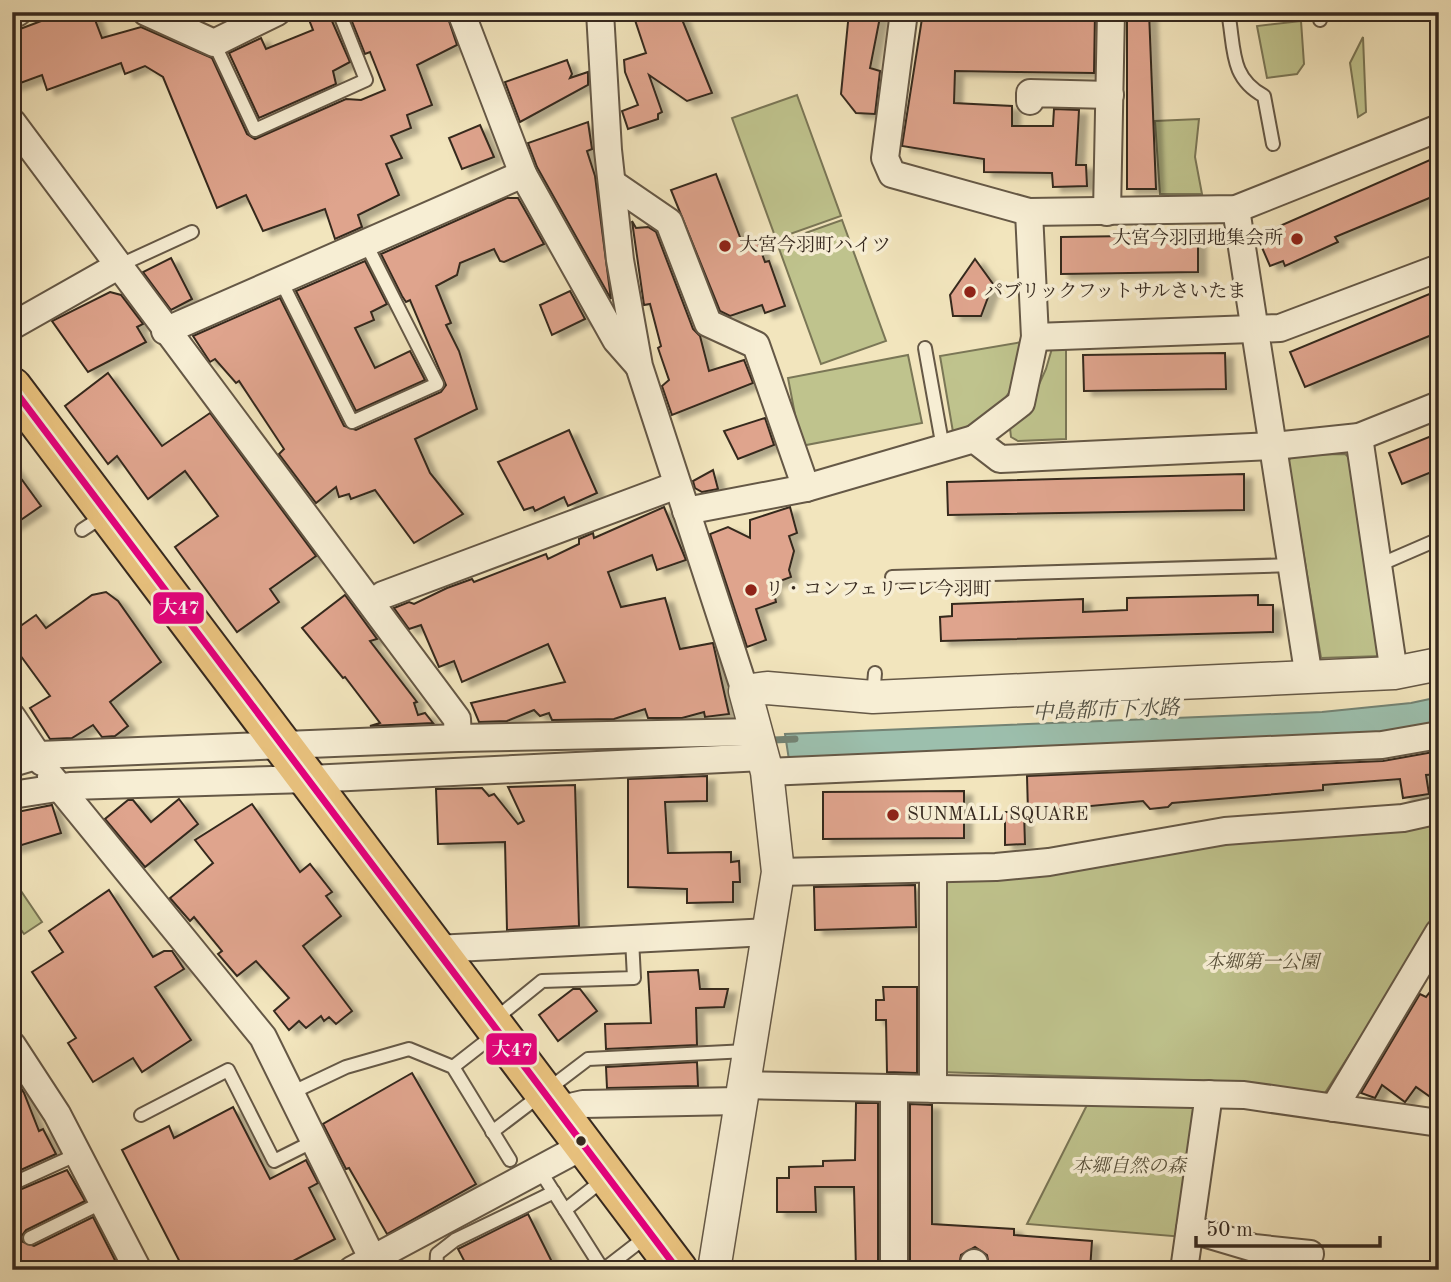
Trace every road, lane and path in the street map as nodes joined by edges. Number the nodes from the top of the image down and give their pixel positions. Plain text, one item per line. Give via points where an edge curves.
1 (18, 12) edge
2 (146, 12) edge
3 (206, 12) edge
4 (277, 12) edge
5 (339, 12) edge
6 (461, 12) edge
7 (600, 12) edge
8 (904, 12) edge
9 (1111, 12) edge
10 (1228, 12) edge
11 (12, 15) edge
12 (214, 43) junction
13 (1110, 95) junction
14 (1030, 101) dead end
15 (12, 122) edge
16 (1439, 128) edge
17 (1273, 144) dead end
18 (523, 174) junction
19 (611, 183) junction
20 (1236, 209) junction
21 (1029, 212) junction
22 (1107, 212) junction
23 (192, 232) dead end
24 (365, 241) junction
25 (118, 266) junction
26 (1439, 268) edge
27 (280, 279) junction
28 (12, 326) edge
29 (1256, 330) junction
30 (165, 331) junction
31 (1035, 337) junction
32 (925, 348) dead end
33 (639, 366) junction
34 (12, 387) edge
35 (1439, 405) edge
36 (1359, 437) junction
37 (974, 439) junction
38 (1274, 446) junction
39 (943, 448) junction
40 (677, 485) junction
41 (806, 488) junction
42 (685, 511) junction
43 (1439, 539) edge
44 (1293, 565) junction
45 (1378, 565) junction
46 (892, 577) dead end
47 (372, 603) junction
48 (1439, 664) edge
49 (1394, 673) junction
50 (1309, 678) junction
51 (745, 691) junction
52 (12, 717) edge
53 (1439, 735) edge
54 (458, 738) junction
55 (284, 747) junction
56 (763, 754) junction
57 (12, 763) edge
58 (47, 771) junction
59 (309, 779) junction
60 (12, 795) edge
61 (1439, 810) edge
62 (933, 869) junction
63 (778, 872) junction
64 (769, 932) junction
65 (1439, 932) edge
66 (632, 939) junction
67 (435, 949) junction
68 (494, 1027) junction
69 (12, 1045) edge
70 (748, 1051) junction
71 (453, 1067) junction
72 (894, 1088) junction
73 (933, 1089) junction
74 (291, 1093) junction
75 (741, 1093) junction
76 (1209, 1094) junction
77 (551, 1102) junction
78 (1334, 1108) junction
79 (141, 1115) dead end
80 (1439, 1123) edge
81 (492, 1132) junction
82 (314, 1141) junction
83 (583, 1146) junction
84 (78, 1154) junction
85 (510, 1160) dead end
86 (539, 1170) junction
87 (607, 1177) junction
88 (12, 1184) edge
89 (554, 1192) junction
90 (103, 1202) junction
91 (565, 1210) junction
92 (1190, 1229) junction
93 (650, 1234) junction
94 (30, 1238) dead end
95 (437, 1254) junction
96 (1311, 1254) dead end
97 (367, 1266) edge
98 (138, 1270) edge
99 (426, 1270) edge
100 (436, 1270) edge
101 (603, 1270) edge
102 (678, 1270) edge
103 (714, 1270) edge
104 (894, 1270) edge
105 (1184, 1270) edge

1 - 11 street
2 - 12 street
3 - 12 street
4 - 12 street
5 - 12 lane via 366,80 255,130
6 - 18 street
7 - 19 street
8 - 21 street via 885,158 892,174
9 - 13 street
10 - 17 lane via 1236,67 1246,86 1264,96
13 - 14 street via 1030,93
13 - 22 street
15 - 25 street
16 - 20 street
18 - 24 street
18 - 33 street via 616,340
19 - 33 street
19 - 41 street via 669,222 708,323 756,345
20 - 22 street
20 - 29 street
21 - 22 street
21 - 31 street
23 - 25 lane
24 - 27 street
24 - 27 lane via 437,384 352,422
25 - 28 street
25 - 30 street
26 - 29 street via 1280,328
27 - 30 street
29 - 31 street
29 - 38 street
30 - 47 street
31 - 37 street via 1021,403
32 - 39 lane
33 - 40 street
34 - 55 main road via 95,522
35 - 36 street
36 - 38 street
36 - 45 street
37 - 38 street via 1000,459
37 - 39 street
38 - 44 street
39 - 41 street via 910,466
40 - 42 street
40 - 47 street
41 - 42 street
42 - 51 street
43 - 45 lane
44 - 46 lane
44 - 50 street
45 - 49 street
47 - 54 street via 457,719
48 - 49 street
49 - 50 street
50 - 51 street
51 - 56 street
52 - 58 street
53 - 56 street via 1382,745
54 - 55 street
54 - 56 street
55 - 58 street
55 - 59 main road
56 - 59 street
56 - 63 street
57 - 58 street
58 - 59 street
58 - 60 street
58 - 74 street via 263,1037
59 - 67 main road
61 - 62 street via 1403,818 1225,831 1049,862 996,861
62 - 63 street
62 - 73 street
63 - 64 street
64 - 66 street
64 - 70 street
65 - 78 street
66 - 67 street
66 - 68 lane via 634,978 542,981
67 - 68 main road
68 - 71 lane
68 - 77 main road
69 - 84 street
70 - 75 street
70 - 77 lane via 588,1059
71 - 74 lane via 409,1049 346,1067
71 - 81 lane
72 - 73 street
72 - 75 street
72 - 104 street
73 - 76 street
74 - 82 street
75 - 77 street via 583,1104
75 - 103 street
76 - 78 street
76 - 92 street
77 - 81 lane
77 - 83 main road
78 - 80 street
79 - 82 lane via 228,1070 274,1161
81 - 85 lane
82 - 97 street
83 - 86 street
83 - 87 main road
84 - 88 lane
84 - 90 street
86 - 89 lane
86 - 97 street
87 - 91 lane
87 - 93 main road
89 - 91 lane
89 - 95 lane via 455,1240
90 - 94 lane
90 - 98 street
91 - 101 lane
92 - 96 street via 1254,1248
92 - 105 street
93 - 101 lane
93 - 102 main road
95 - 99 lane
95 - 100 lane

